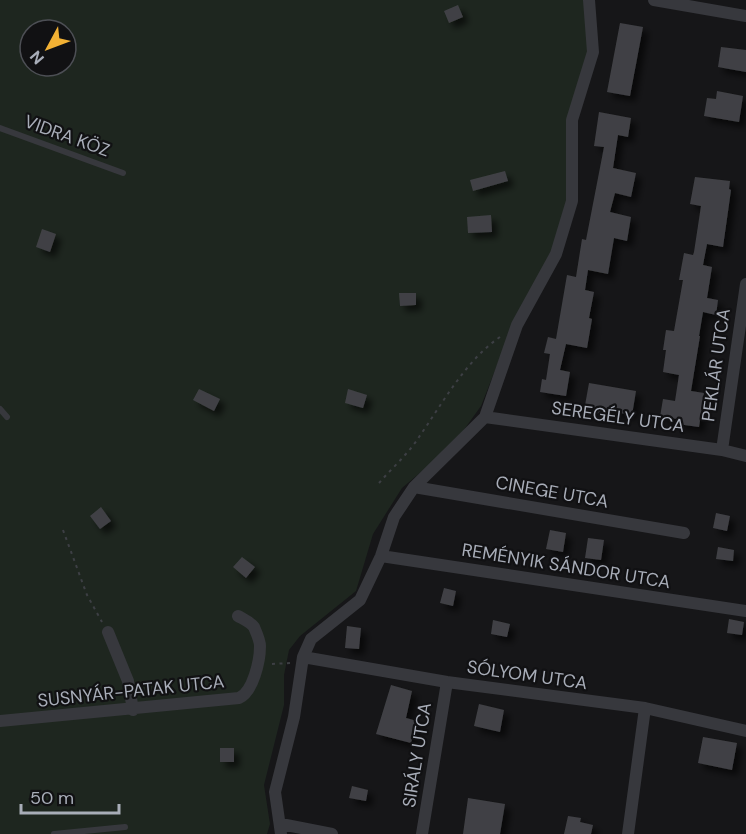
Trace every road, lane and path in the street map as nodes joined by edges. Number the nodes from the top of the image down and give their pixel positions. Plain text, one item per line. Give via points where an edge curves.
1 (590, 0) edge
2 (654, 0) edge
3 (746, 16) edge
4 (0, 128) edge
5 (123, 173) dead end
6 (746, 284) edge
7 (517, 326) junction
8 (0, 409) edge
9 (7, 417) dead end
10 (485, 417) junction
11 (722, 450) junction
12 (746, 456) edge
13 (379, 483) dead end
14 (414, 487) junction
15 (63, 530) dead end
16 (684, 533) dead end
17 (381, 556) junction
18 (746, 611) edge
19 (238, 616) dead end
20 (108, 632) joint
21 (303, 657) junction
22 (258, 660) junction
23 (287, 664) dead end
24 (447, 682) junction
25 (645, 708) junction
26 (133, 710) junction
27 (0, 722) edge
28 (746, 731) edge
29 (125, 827) dead end
30 (281, 829) edge
31 (54, 834) edge
32 (332, 834) edge
33 (422, 834) edge
34 (628, 834) edge

1 - 7 street via 593,52 572,120 572,201 556,254
2 - 3 street
4 - 5 lane, VIDRA KÖZ
6 - 11 street, PEKLÁR UTCA
7 - 10 street
7 - 13 path via 483,351 417,440
8 - 9 lane
10 - 11 street, SEREGÉLY UTCA
10 - 14 street
11 - 12 street, SEREGÉLY UTCA
14 - 16 street, CINEGE UTCA
14 - 17 street via 394,517
15 - 20 path via 87,596
17 - 18 street, REMÉNYIK SÁNDOR UTCA
17 - 21 street via 360,600 311,639
19 - 22 street, SUSNYÁR-PATAK UTCA via 253,625 260,643
20 - 26 street via 128,681
21 - 24 street, SÓLYOM UTCA
21 - 30 street via 294,717 275,792
22 - 23 path
22 - 26 street, SUSNYÁR-PATAK UTCA via 248,691 239,698
24 - 25 street, SÓLYOM UTCA
24 - 33 street, SIRÁLY UTCA
25 - 28 street, SÓLYOM UTCA
25 - 34 street
26 - 27 street, SUSNYÁR-PATAK UTCA
29 - 31 lane
30 - 32 street

